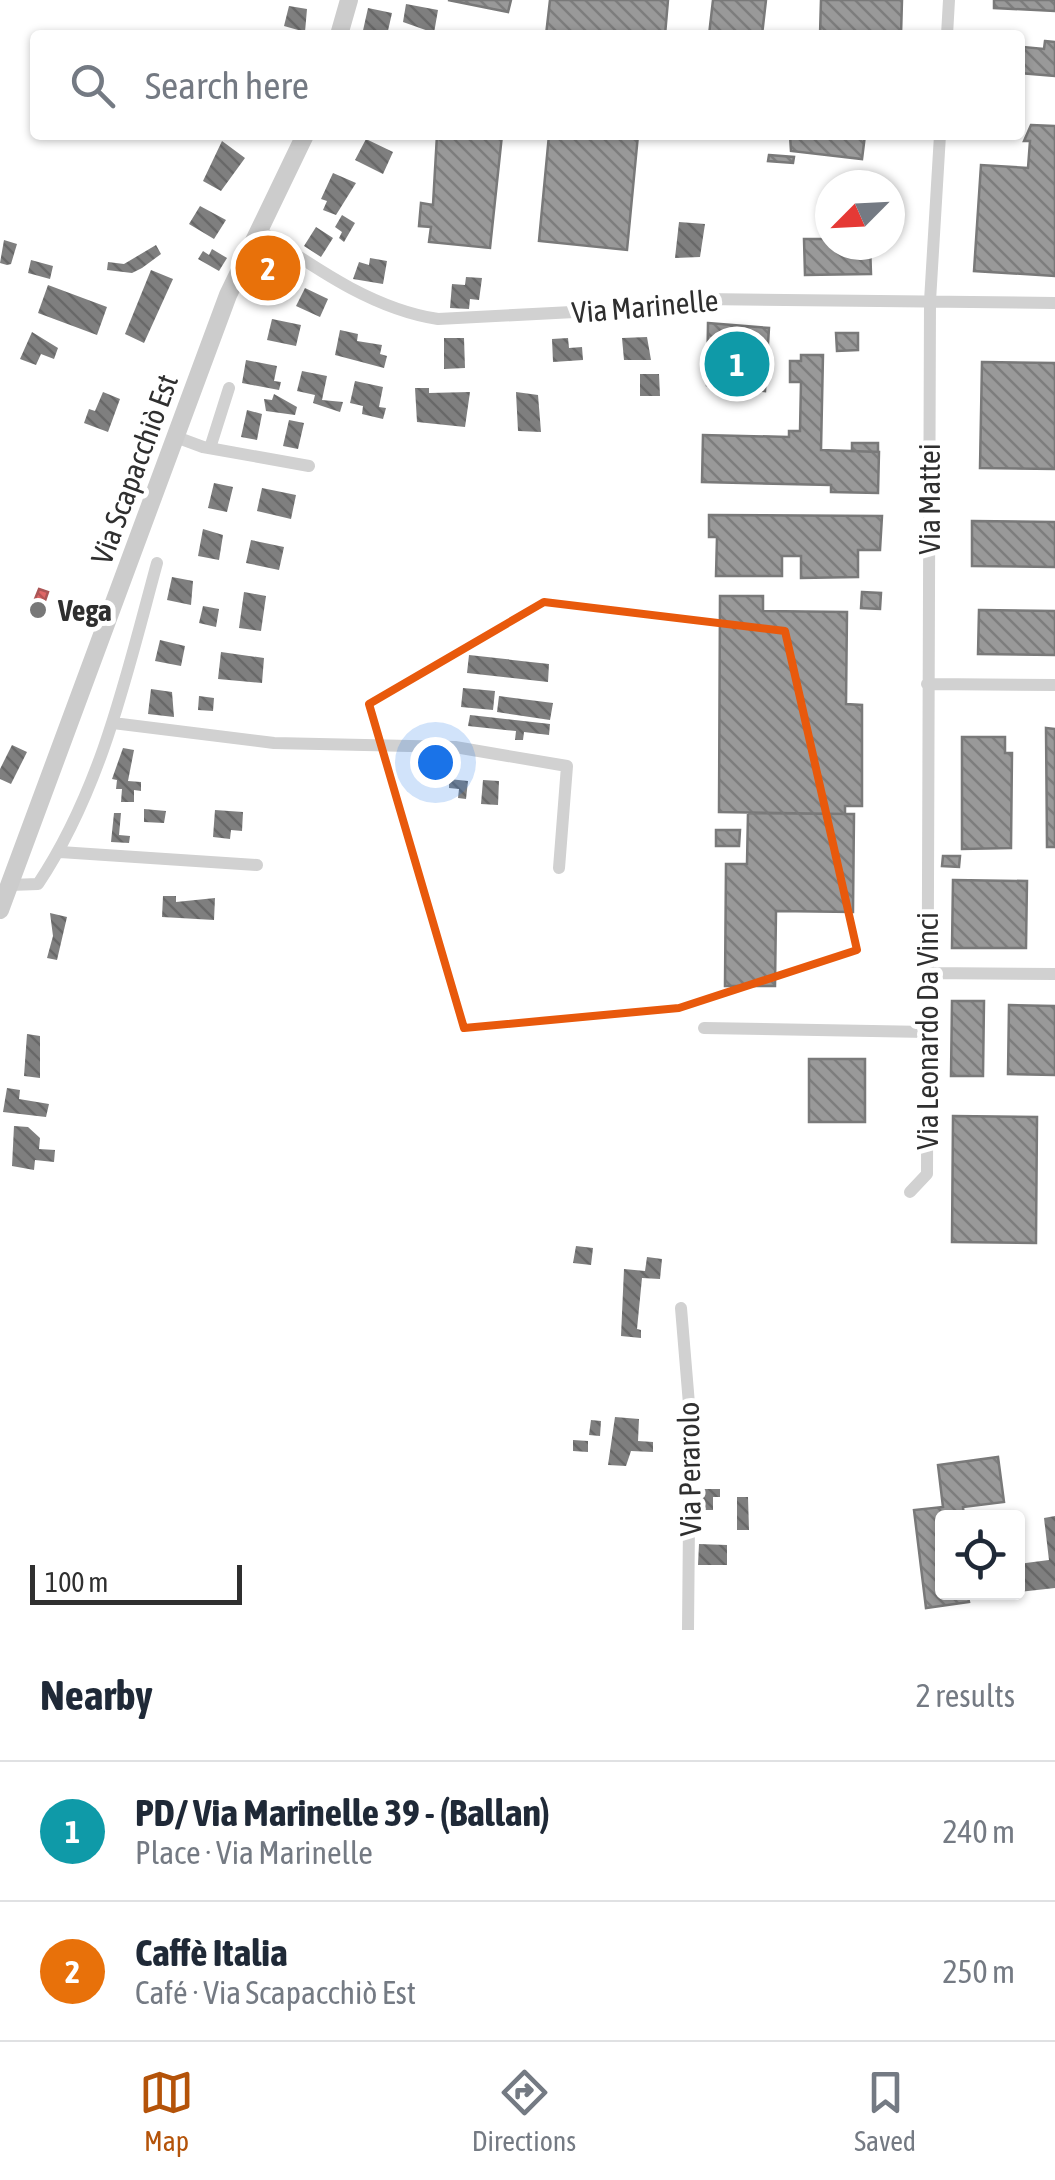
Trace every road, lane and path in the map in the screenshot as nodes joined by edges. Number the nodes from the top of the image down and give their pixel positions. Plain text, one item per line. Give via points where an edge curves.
1 (349, 0) edge
2 (949, 0) edge
3 (340, 30) edge
4 (947, 30) edge
5 (303, 140) edge
6 (940, 140) edge
7 (259, 230) junction
8 (930, 301) junction
9 (1055, 303) edge
10 (229, 388) dead end
11 (176, 436) junction
12 (210, 448) junction
13 (309, 466) dead end
14 (157, 563) dead end
15 (928, 684) junction
16 (1055, 684) edge
17 (113, 723) junction
18 (60, 852) junction
19 (926, 863) joint
20 (257, 865) dead end
21 (559, 868) dead end
22 (10, 885) junction
23 (0, 910) edge
24 (926, 973) junction
25 (1055, 974) edge
26 (704, 1028) dead end
27 (927, 1032) junction
28 (910, 1192) dead end
29 (681, 1308) dead end
30 (688, 1630) edge

1 - 3 main road
2 - 4 street
5 - 7 main road, Via Scapacchiò Est
6 - 8 street, Via Mattei
7 - 8 street, Via Marinelle via 365,297 438,319 670,307 701,299
7 - 11 main road, Via Scapacchiò Est
8 - 9 street, Via Marinelle
8 - 15 street, Via Mattei
10 - 12 street
11 - 12 street
11 - 22 main road, Via Scapacchiò Est
12 - 13 street
14 - 17 street, Via Scapacchiò Est
15 - 16 street
15 - 19 street, Via Mattei
17 - 18 street, Via Scapacchiò Est
17 - 21 street via 274,744 455,746 567,766
18 - 20 street
18 - 22 street, Via Scapacchiò Est via 38,884
19 - 24 street, Via Leonardo Da Vinci
22 - 23 main road, Via Scapacchiò Est
24 - 25 street
24 - 27 street, Via Leonardo Da Vinci
26 - 27 street
27 - 28 street, Via Leonardo Da Vinci via 928,1174
29 - 30 street, Via Perarolo via 690,1416

